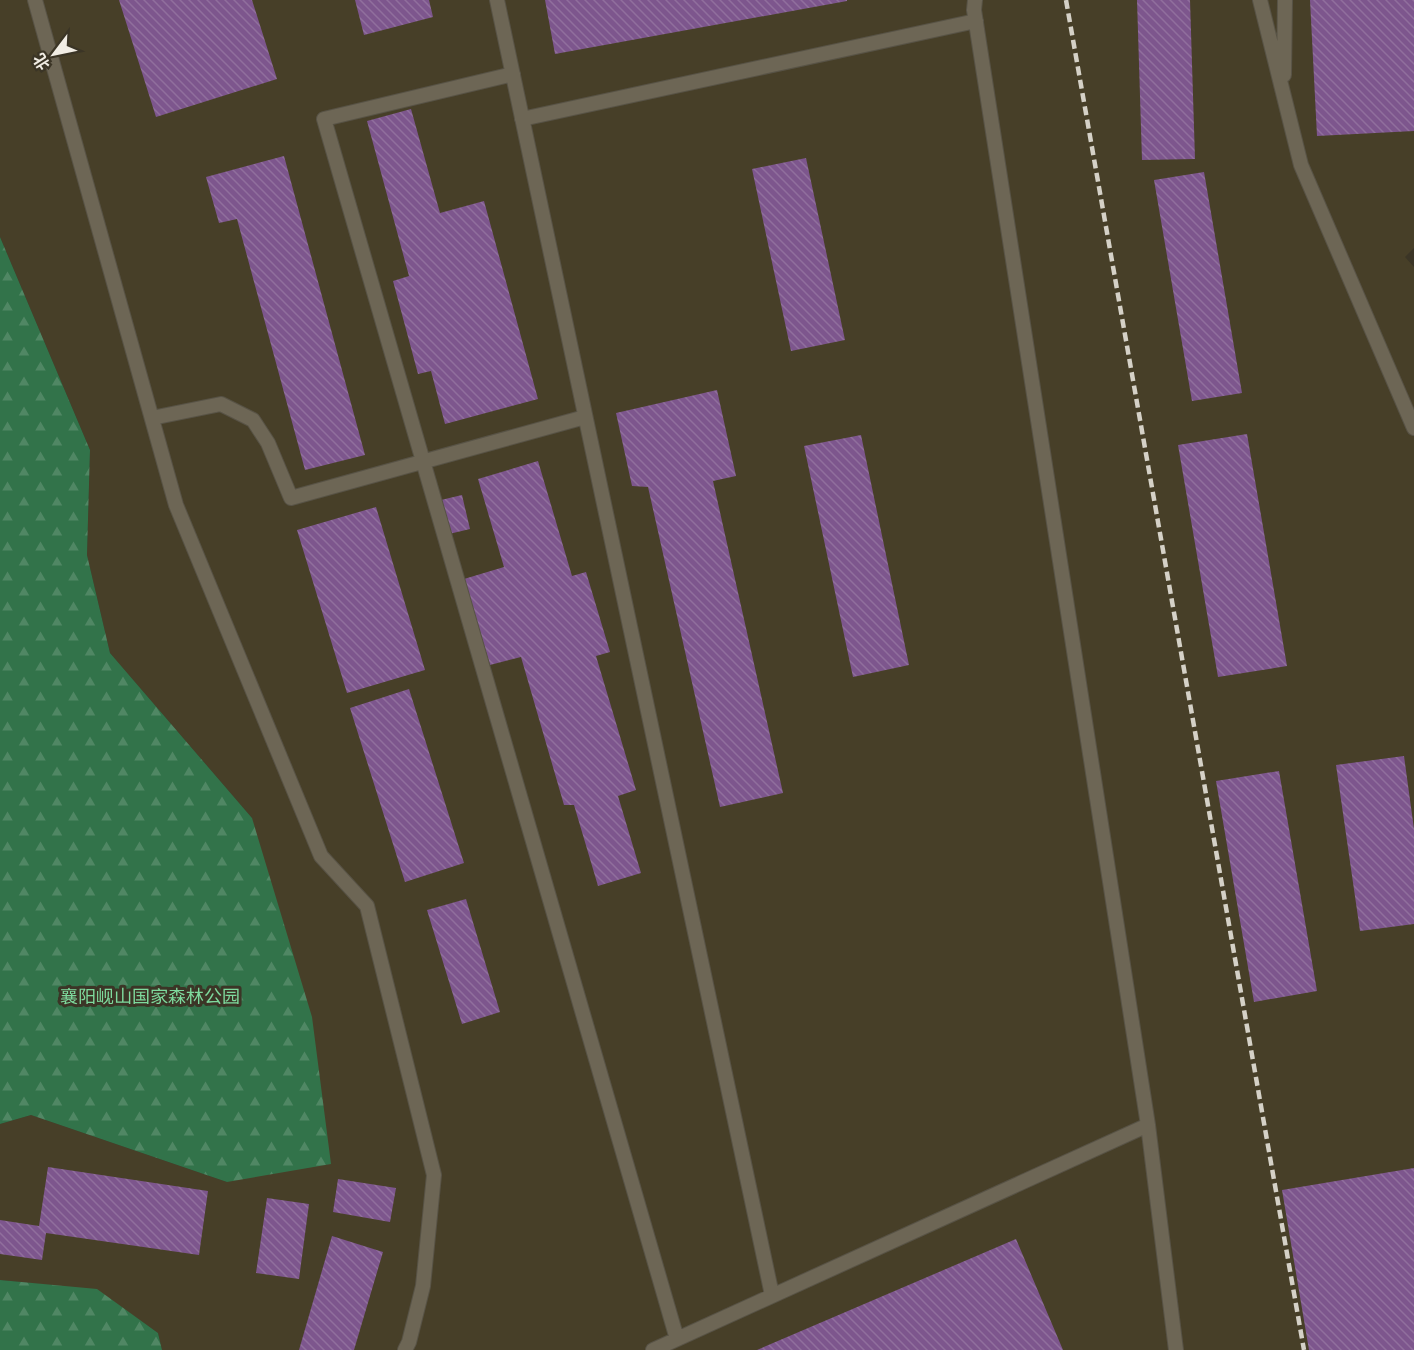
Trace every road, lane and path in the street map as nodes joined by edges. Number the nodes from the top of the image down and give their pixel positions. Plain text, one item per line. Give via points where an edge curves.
1 (35, 0) edge
2 (497, 0) edge
3 (975, 0) edge
4 (1260, 0) edge
5 (1285, 0) edge
6 (976, 21) junction
7 (513, 74) junction
8 (1284, 95) junction
9 (522, 119) junction
10 (585, 417) junction
11 (152, 418) junction
12 (1414, 428) edge
13 (423, 463) junction
14 (1148, 1125) junction
15 (772, 1296) junction
16 (677, 1339) junction
17 (405, 1350) edge
18 (652, 1350) edge
19 (1176, 1350) edge

1 - 11 lane
2 - 7 lane
3 - 6 lane
4 - 8 lane
5 - 8 lane
6 - 9 lane
6 - 14 lane
7 - 9 lane
7 - 13 lane via 324,119
8 - 12 lane via 1301,165
9 - 10 lane
10 - 13 lane
10 - 15 lane
11 - 13 lane via 221,404 253,420 268,443 291,498
11 - 17 lane via 176,505 321,856 367,906 434,1175 423,1286
13 - 16 lane
14 - 15 lane
14 - 19 lane
15 - 16 lane
16 - 18 lane

